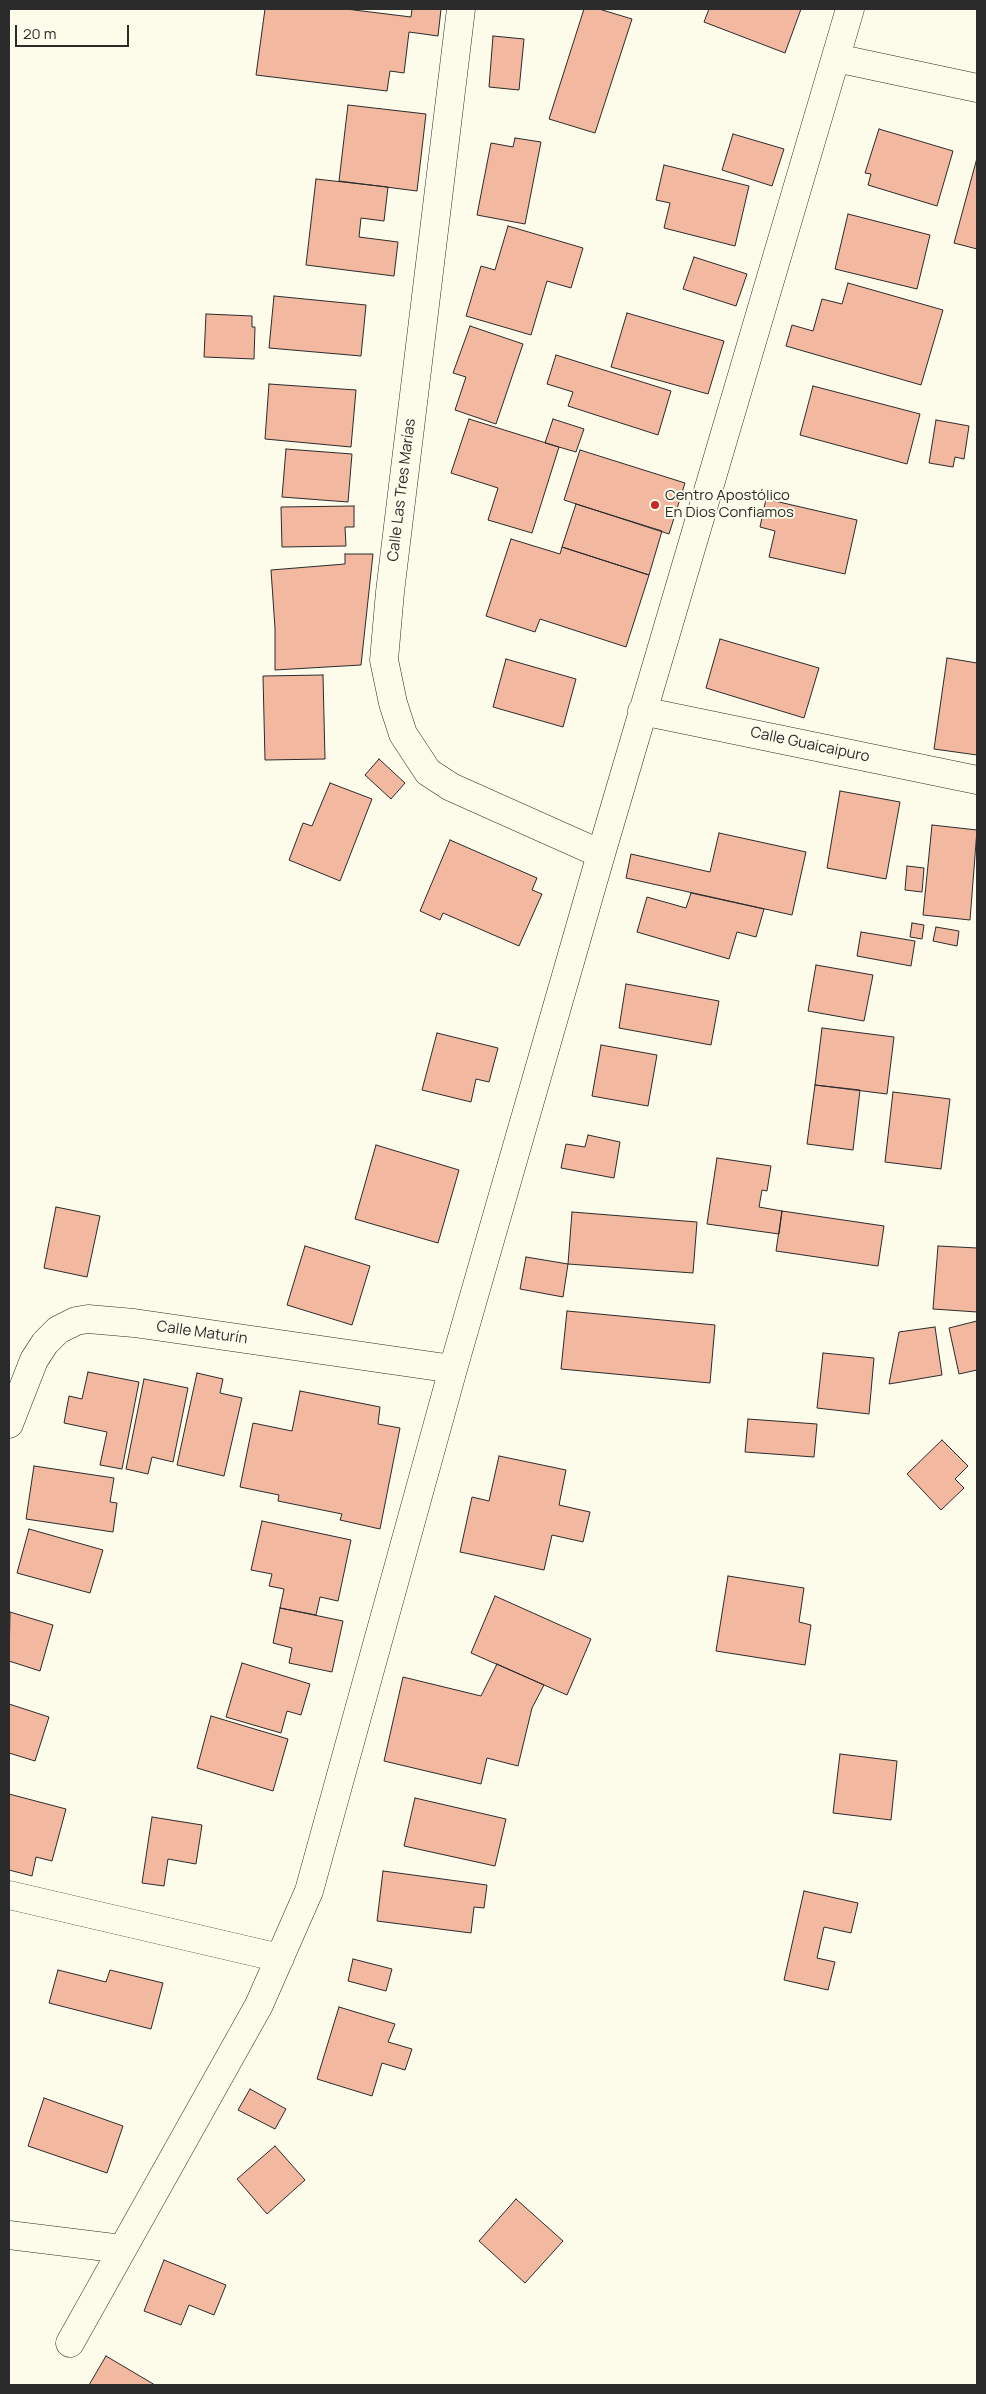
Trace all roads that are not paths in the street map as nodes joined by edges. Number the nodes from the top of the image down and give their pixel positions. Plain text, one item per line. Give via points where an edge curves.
1 (461, 9) edge
2 (850, 9) edge
3 (836, 58) junction
4 (977, 88) edge
5 (642, 711) junction
6 (977, 780) edge
7 (601, 854) junction
8 (453, 1369) junction
9 (9, 1424) edge
10 (9, 1895) edge
11 (280, 1958) junction
12 (9, 2235) edge
13 (122, 2249) junction
14 (70, 2343) dead end

1 - 7 street, Calle Las Tres Marías via 384,660 403,734 428,772 451,787
2 - 3 street
3 - 4 street
3 - 5 street
5 - 6 street, Calle Guaicaipuro
5 - 7 street
7 - 8 street
8 - 9 street, Calle Maturín via 134,1323 76,1320 58,1330 34,1360
8 - 11 street via 309,1891
10 - 11 street
11 - 13 street via 259,2005
12 - 13 street
13 - 14 street

